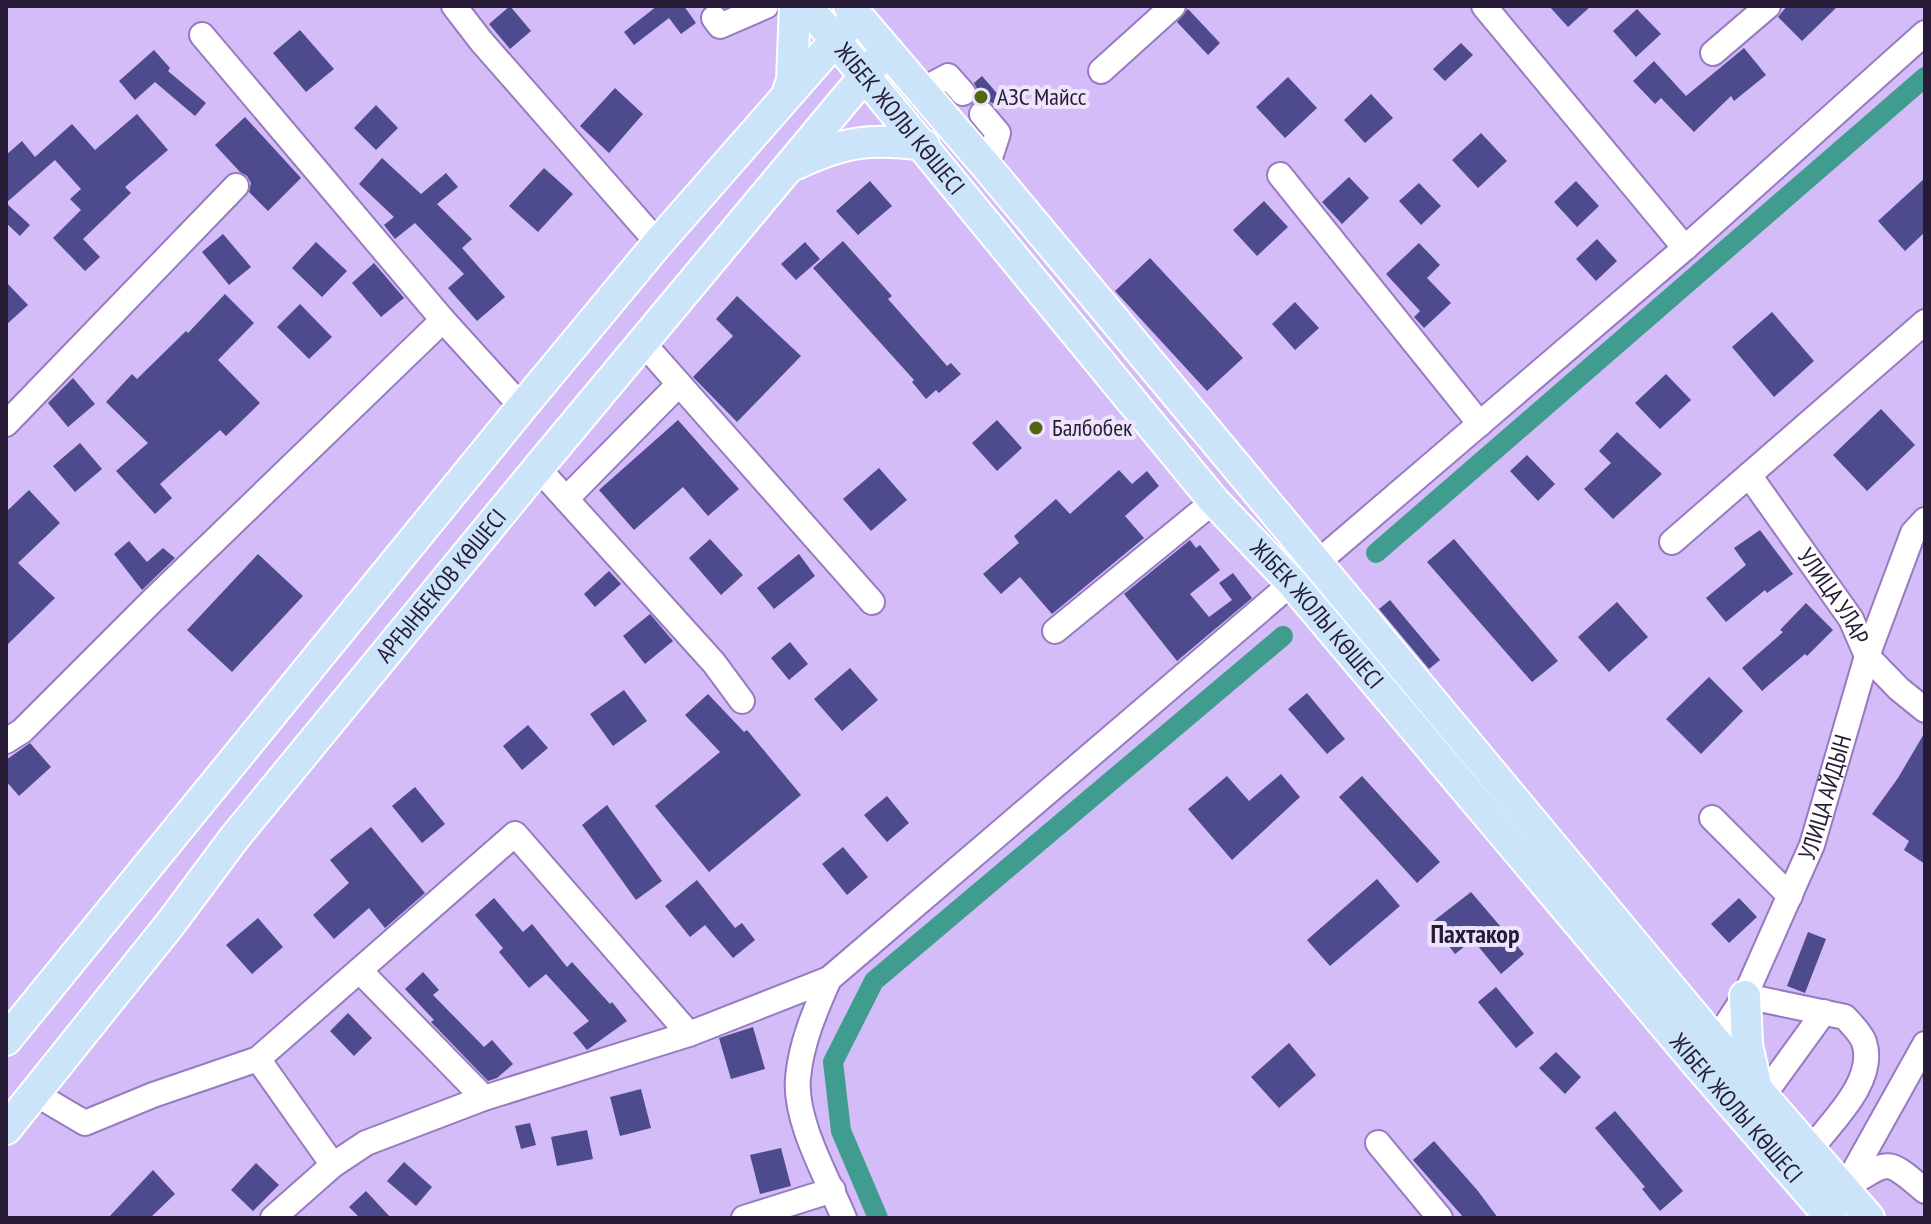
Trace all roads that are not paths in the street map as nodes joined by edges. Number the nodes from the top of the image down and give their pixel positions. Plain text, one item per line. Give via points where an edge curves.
1 (454, 6) edge
2 (766, 6) edge
3 (795, 6) edge
4 (807, 6) edge
5 (1173, 6) edge
6 (1484, 6) edge
7 (1768, 6) edge
8 (854, 11) edge
9 (714, 18) dead end
10 (1925, 33) edge
11 (202, 35) dead end
12 (836, 39) junction
13 (887, 50) junction
14 (1713, 53) dead end
15 (1101, 71) dead end
16 (866, 76) junction
17 (922, 90) junction
18 (963, 93) dead end
19 (787, 97) junction
20 (982, 114) dead end
21 (924, 145) junction
22 (790, 166) junction
23 (987, 167) junction
24 (1280, 175) dead end
25 (236, 186) dead end
26 (658, 243) junction
27 (1685, 248) junction
28 (443, 320) junction
29 (1925, 322) edge
30 (643, 343) junction
31 (679, 384) junction
32 (522, 407) junction
33 (6, 424) edge
34 (1480, 424) junction
35 (538, 468) junction
36 (1749, 475) junction
37 (566, 499) junction
38 (1214, 501) junction
39 (1921, 531) edge
40 (1672, 542) dead end
41 (1317, 563) junction
42 (1292, 583) junction
43 (872, 602) dead end
44 (1055, 631) dead end
45 (1867, 656) junction
46 (742, 701) dead end
47 (1925, 710) edge
48 (14, 736) edge
49 (199, 804) junction
50 (1712, 818) dead end
51 (235, 837) junction
52 (1790, 896) junction
53 (361, 972) junction
54 (829, 979) junction
55 (1745, 996) junction
56 (1824, 1012) junction
57 (689, 1034) junction
58 (6, 1040) edge
59 (1925, 1044) edge
60 (1707, 1053) junction
61 (258, 1059) junction
62 (34, 1093) junction
63 (1760, 1093) junction
64 (484, 1098) junction
65 (6, 1129) edge
66 (1378, 1143) dead end
67 (1810, 1150) junction
68 (333, 1165) junction
69 (1844, 1189) junction
70 (833, 1190) junction
71 (1925, 1191) edge
72 (273, 1218) edge
73 (744, 1218) edge
74 (844, 1218) edge
75 (1440, 1218) edge
76 (1831, 1218) edge
77 (1869, 1218) edge

1 - 26 street
2 - 9 street via 720,26
3 - 19 main road
4 - 12 main road, ЖІБЕК ЖОЛЫ КӨШЕСІ
5 - 15 street
6 - 27 street
7 - 14 street
8 - 12 main road, АРҒЫНБЕКОВ КӨШЕСІ
8 - 13 main road, ЖІБЕК ЖОЛЫ КӨШЕСІ
10 - 27 street
11 - 28 street
12 - 16 main road, ЖІБЕК ЖОЛЫ КӨШЕСІ
12 - 19 main road, АРҒЫНБЕКОВ КӨШЕСІ
13 - 16 main road, АРҒЫНБЕКОВ КӨШЕСІ
13 - 17 main road, ЖІБЕК ЖОЛЫ КӨШЕСІ
16 - 21 main road, ЖІБЕК ЖОЛЫ КӨШЕСІ
16 - 22 main road, АРҒЫНБЕКОВ КӨШЕСІ
17 - 18 street via 948,76
17 - 23 main road, ЖІБЕК ЖОЛЫ КӨШЕСІ
19 - 26 main road, АРҒЫНБЕКОВ КӨШЕСІ
20 - 23 street via 998,133
21 - 22 main road via 858,141
21 - 38 main road, ЖІБЕК ЖОЛЫ КӨШЕСІ
22 - 30 main road, АРҒЫНБЕКОВ КӨШЕСІ
23 - 41 main road, ЖІБЕК ЖОЛЫ КӨШЕСІ
24 - 34 street
25 - 33 street
26 - 32 main road, АРҒЫНБЕКОВ КӨШЕСІ
27 - 34 street
28 - 32 street
28 - 48 street
29 - 36 street
30 - 31 street
30 - 35 main road, АРҒЫНБЕКОВ КӨШЕСІ
31 - 37 street
31 - 43 street
32 - 49 main road, АРҒЫНБЕКОВ КӨШЕСІ
34 - 41 street
35 - 37 street
35 - 51 main road, АРҒЫНБЕКОВ КӨШЕСІ
36 - 40 street
36 - 45 street, УЛИЦА УЛАР via 1851,619
37 - 46 street
38 - 42 main road, ЖІБЕК ЖОЛЫ КӨШЕСІ
38 - 44 street
39 - 45 street, УЛИЦА АЙДЫН
41 - 60 main road, ЖІБЕК ЖОЛЫ КӨШЕСІ
42 - 54 street
42 - 60 main road, ЖІБЕК ЖОЛЫ КӨШЕСІ
45 - 47 street, УЛИЦА УЛАР
45 - 52 street, УЛИЦА АЙДЫН via 1812,845
49 - 51 main road
49 - 58 main road, АРҒЫНБЕКОВ КӨШЕСІ
50 - 52 street
51 - 62 main road, АРҒЫНБЕКОВ КӨШЕСІ
52 - 55 street, УЛИЦА АЙДЫН
53 - 57 street via 515,834
53 - 61 street
53 - 64 street
54 - 57 street
54 - 70 street via 806,1034 797,1081 803,1120
55 - 56 street
55 - 60 street, УЛИЦА АЙДЫН
55 - 63 main road via 1747,1045
56 - 63 street
56 - 67 street via 1845,1017 1863,1040 1866,1061 1853,1094
57 - 64 street
59 - 69 street
60 - 63 main road, ЖІБЕК ЖОЛЫ КӨШЕСІ
60 - 76 main road, ЖІБЕК ЖОЛЫ КӨШЕСІ
61 - 62 street via 85,1123
61 - 68 street
62 - 65 main road, АРҒЫНБЕКОВ КӨШЕСІ
63 - 67 main road, ЖІБЕК ЖОЛЫ КӨШЕСІ
64 - 68 street via 366,1143
66 - 75 street
67 - 69 main road, ЖІБЕК ЖОЛЫ КӨШЕСІ
68 - 72 street
69 - 71 street via 1881,1165 1898,1167
69 - 77 main road, ЖІБЕК ЖОЛЫ КӨШЕСІ
70 - 73 street
70 - 74 street

